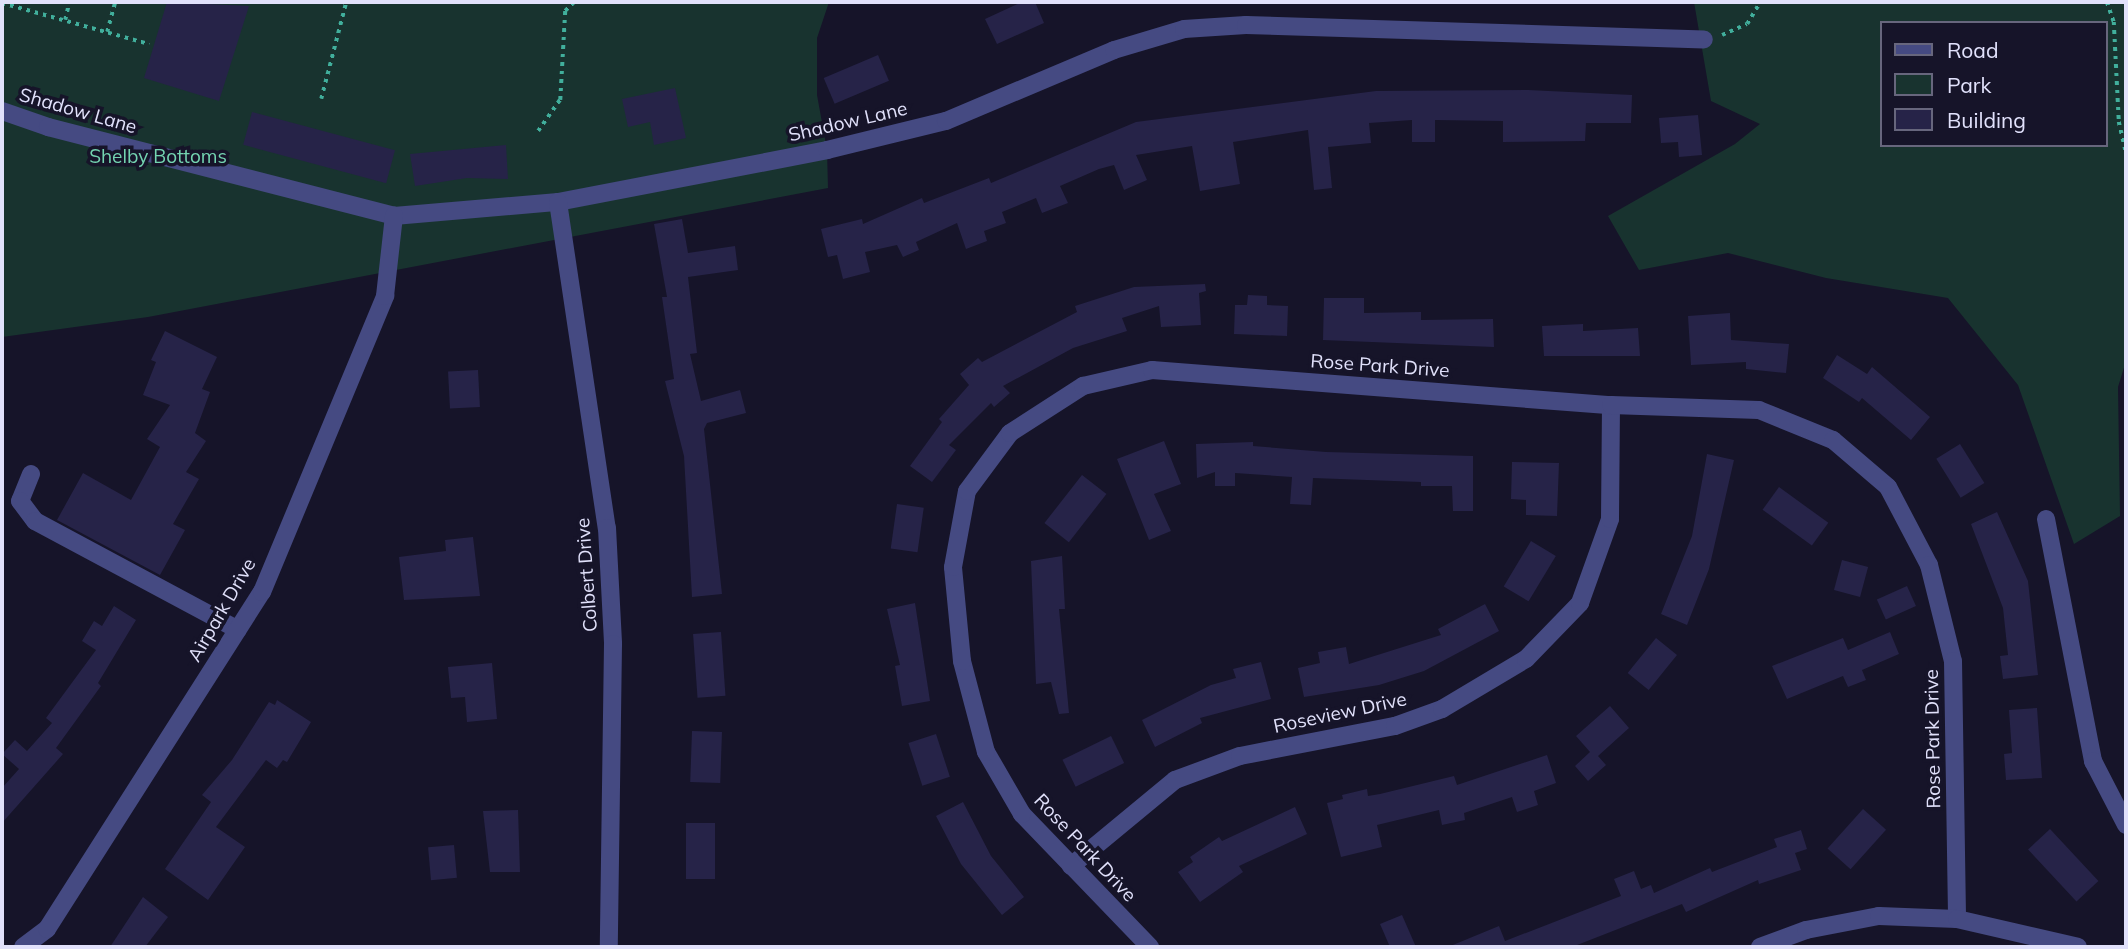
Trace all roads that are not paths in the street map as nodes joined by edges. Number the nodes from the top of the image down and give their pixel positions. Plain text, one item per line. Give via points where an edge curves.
1 (1704, 39) road end
2 (2, 111) edge
3 (558, 202) junction
4 (394, 216) junction
5 (1611, 405) junction
6 (32, 474) dead end
7 (2046, 519) dead end
8 (238, 630) junction
9 (2126, 825) edge
10 (1071, 866) junction
11 (1958, 919) junction
12 (23, 947) edge
13 (609, 947) edge
14 (1150, 947) edge
15 (1760, 947) edge
16 (2078, 947) edge

1 - 3 street, Shadow Lane via 1245,25 1184,29 1114,50 946,121 827,150
2 - 4 street, Shadow Lane via 48,127
3 - 4 street, Shadow Lane
3 - 13 street, Colbert Drive via 607,528 613,644
4 - 8 street, Airpark Drive via 385,296 262,592
5 - 10 street, Roseview Drive via 1610,519 1580,603 1526,659 1442,709 1395,726 1240,756 1175,780
5 - 10 street, Rose Park Drive via 1152,370 1083,386 1010,433 967,491 953,567 962,661 986,752 1022,814
5 - 11 street, Rose Park Drive via 1759,410 1833,440 1888,487 1929,565 1953,661
6 - 8 street via 20,500 35,521
7 - 9 street via 2093,761
8 - 12 street, Airpark Drive via 47,929
10 - 14 street, Rose Park Drive
11 - 15 street via 1879,916 1806,930
11 - 16 street

